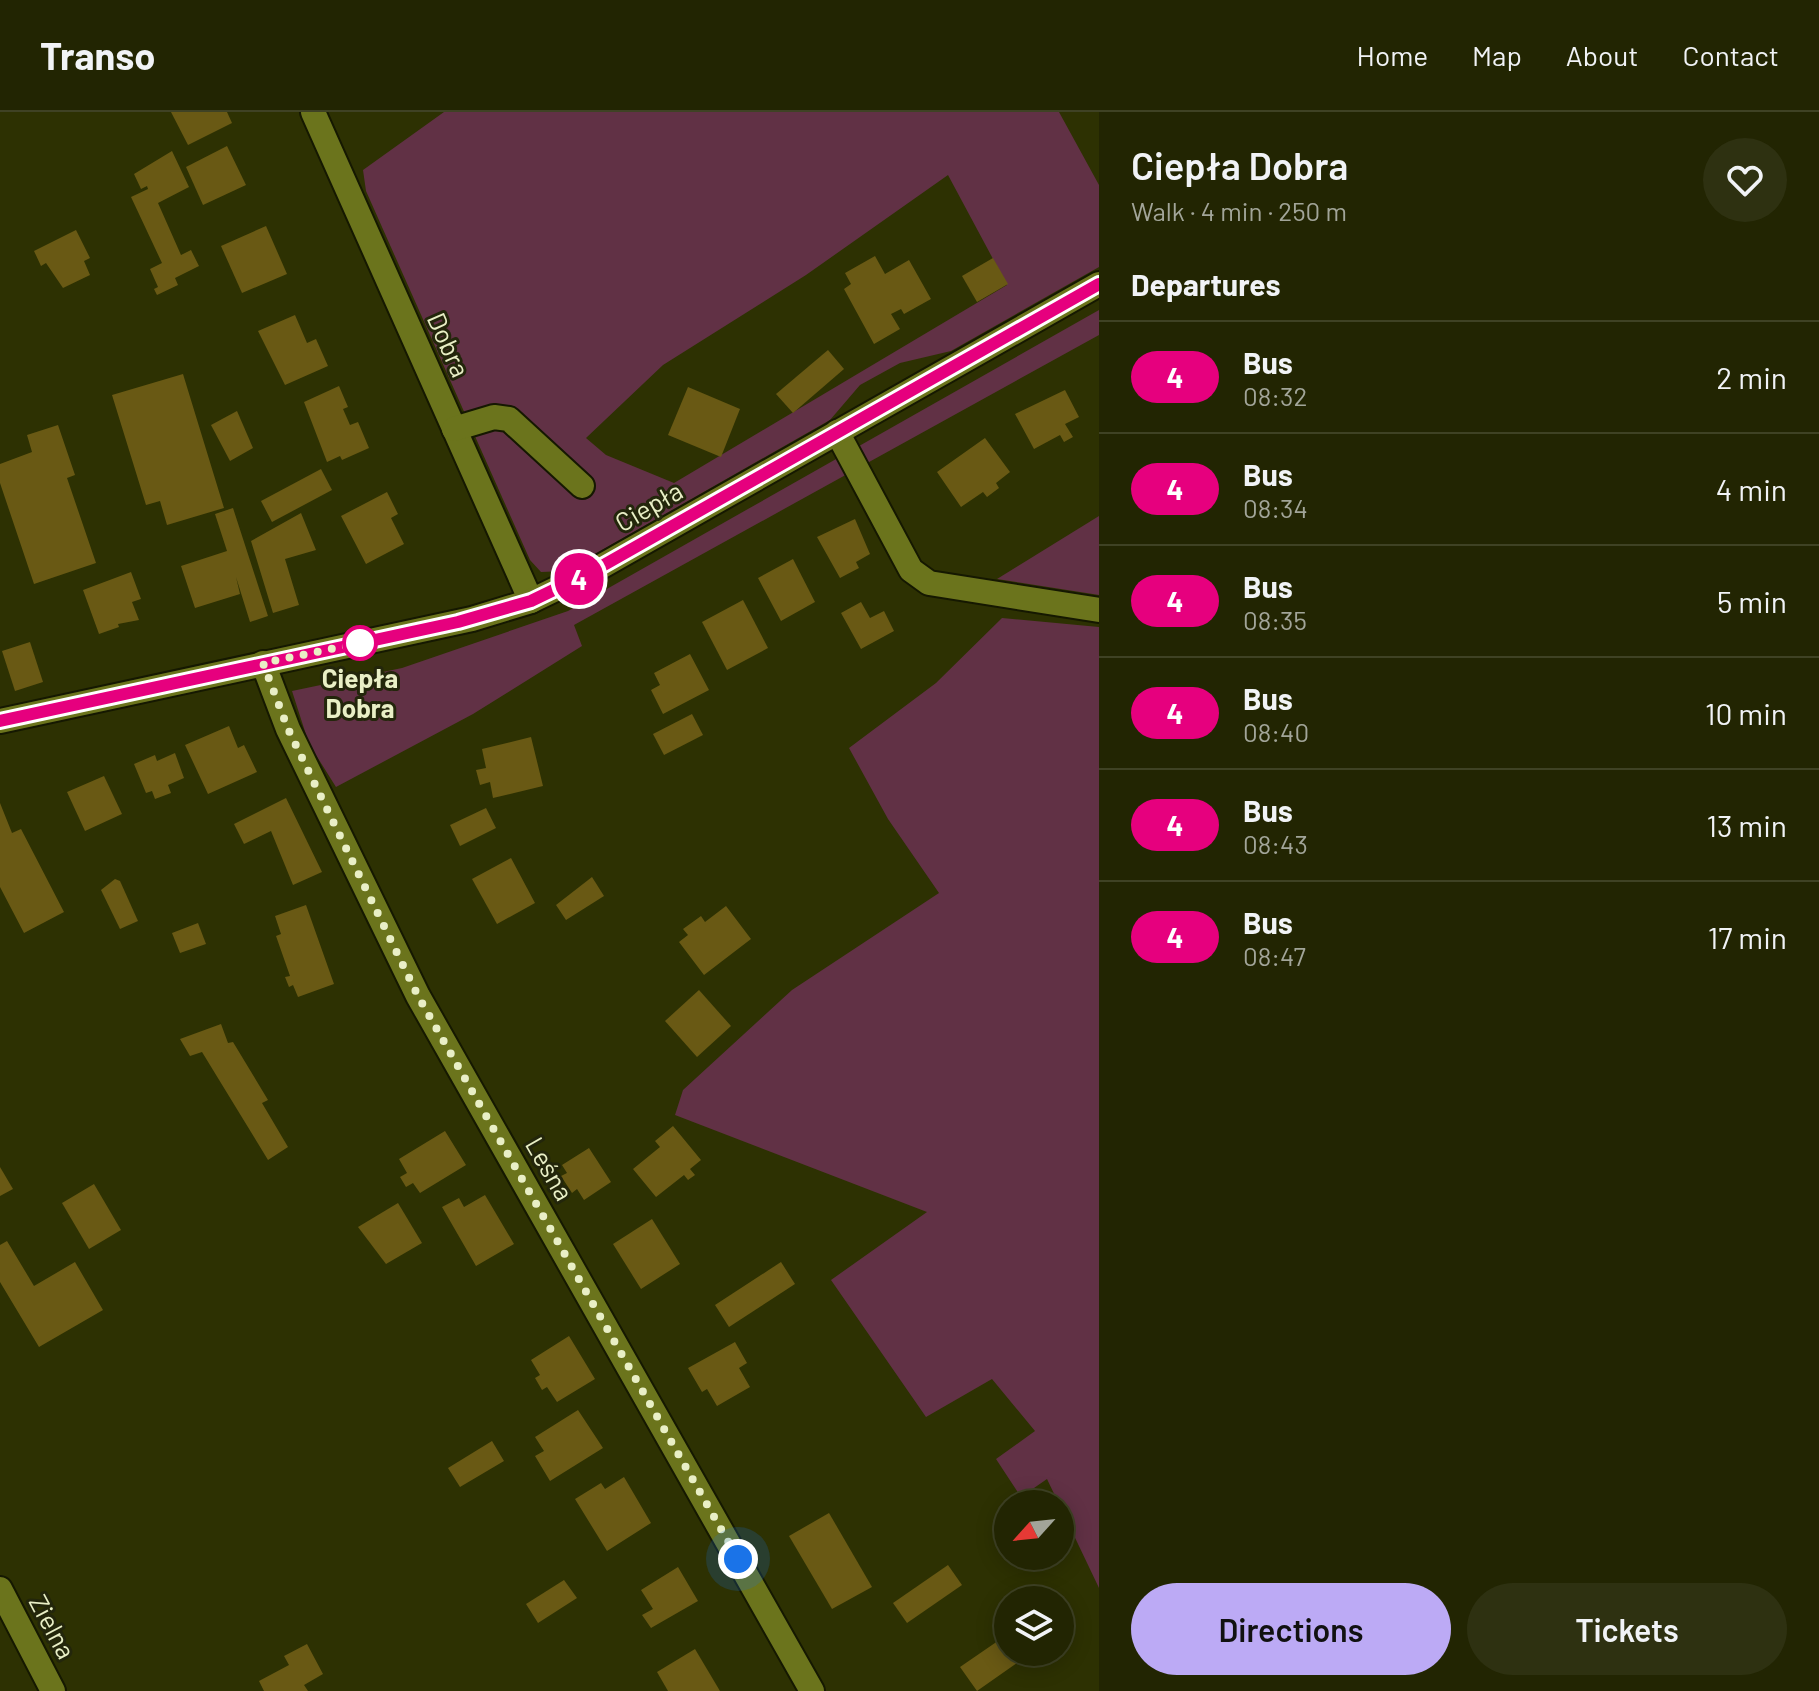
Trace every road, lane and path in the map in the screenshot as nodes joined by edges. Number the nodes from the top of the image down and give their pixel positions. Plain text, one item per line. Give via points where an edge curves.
1 (313, 112) edge
2 (1099, 284) edge
3 (454, 429) junction
4 (837, 432) junction
5 (582, 486) dead end
6 (531, 601) junction
7 (1099, 610) edge
8 (263, 663) junction
9 (0, 721) edge
10 (0, 1589) edge
11 (53, 1691) edge
12 (812, 1691) edge

1 - 3 street, Dobra
2 - 4 street, Ciepła
3 - 5 street via 494,417 509,419
3 - 6 street, Dobra
4 - 6 street, Ciepła
4 - 7 street via 911,570 929,583
6 - 8 street, Ciepła via 458,622
8 - 9 street, Ciepła
8 - 12 street, Leśna via 288,729 418,996
10 - 11 street, Zielna

